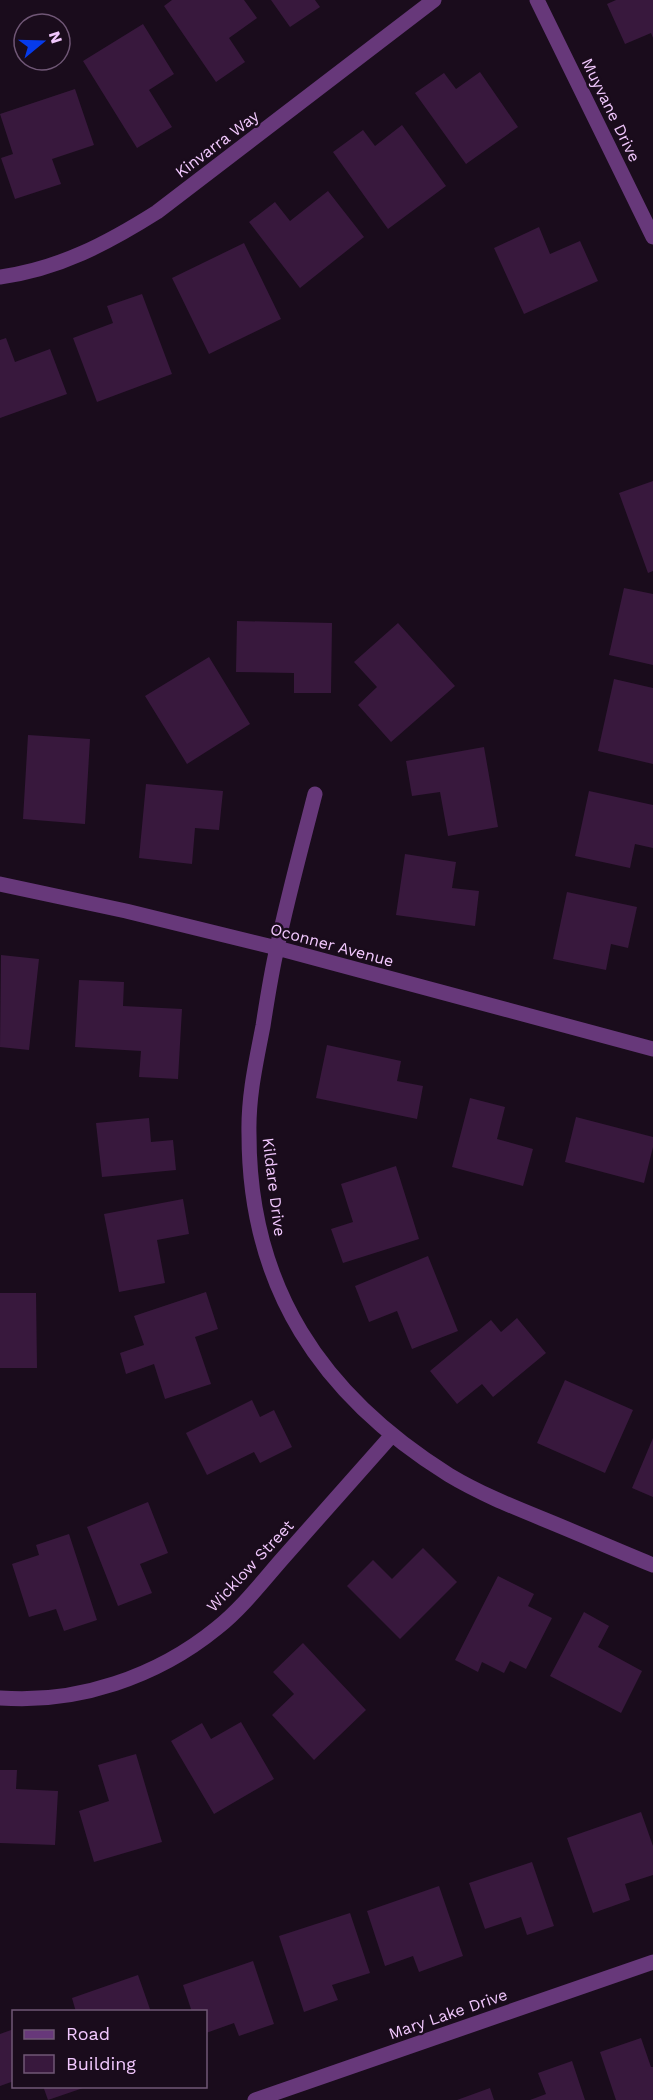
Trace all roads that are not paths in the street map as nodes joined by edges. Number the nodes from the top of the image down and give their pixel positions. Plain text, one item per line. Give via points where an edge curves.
1 (434, 0) edge
2 (537, 0) edge
3 (653, 237) edge
4 (0, 277) edge
5 (315, 794) dead end
6 (0, 884) edge
7 (276, 948) junction
8 (653, 1049) edge
9 (392, 1435) junction
10 (653, 1565) edge
11 (0, 1698) edge
12 (653, 1962) edge
13 (255, 2100) edge

1 - 4 street, Kinvarra Way via 149,217 70,259
2 - 3 street, Muyvane Drive
5 - 7 street, Kildare Drive
6 - 7 street, Oconner Avenue
7 - 8 street, Oconner Avenue
7 - 9 street, Kildare Drive via 251,1091 250,1168 259,1232 273,1277 298,1331 337,1382
9 - 10 street, Kildare Drive via 483,1494
9 - 11 street, Wicklow Street via 235,1613 200,1641 174,1658 106,1686 52,1697
12 - 13 street, Mary Lake Drive

